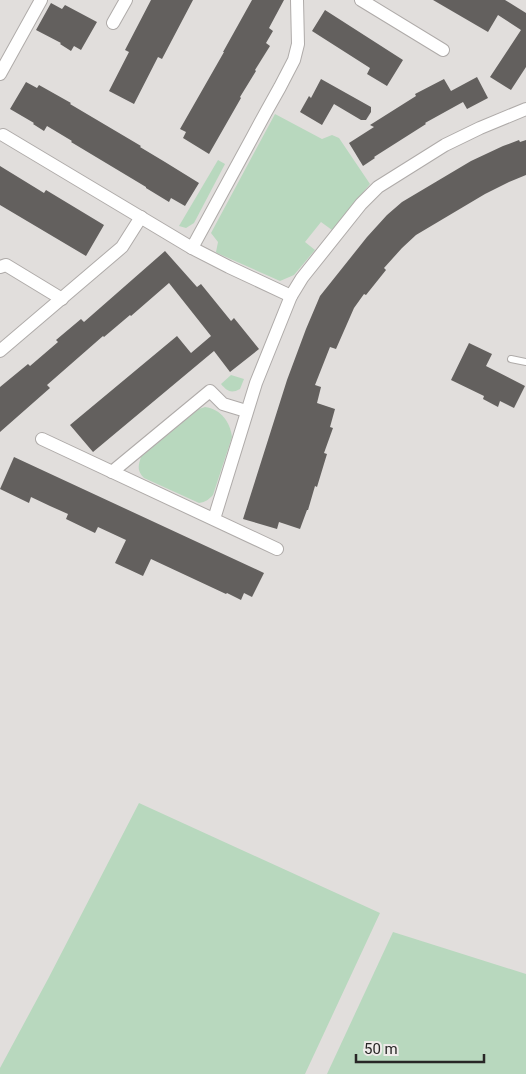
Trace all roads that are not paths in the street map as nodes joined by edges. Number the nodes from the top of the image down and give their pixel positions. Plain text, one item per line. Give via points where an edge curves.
1 (41, 0) edge
2 (126, 0) edge
3 (297, 0) edge
4 (361, 0) edge
5 (113, 23) dead end
6 (443, 50) dead end
7 (0, 74) edge
8 (526, 109) edge
9 (3, 135) dead end
10 (140, 217) junction
11 (192, 248) junction
12 (0, 267) edge
13 (291, 296) junction
14 (62, 299) junction
15 (0, 351) edge
16 (512, 359) dead end
17 (526, 362) edge
18 (246, 411) junction
19 (42, 439) dead end
20 (112, 472) junction
21 (214, 519) junction
22 (277, 549) dead end

1 - 7 street
2 - 5 street
3 - 11 street via 298,44 294,60
4 - 6 street
8 - 13 street via 445,145 378,187 361,204
9 - 10 street
10 - 11 street
10 - 14 street via 122,247
11 - 13 street
12 - 14 street via 6,265
13 - 18 street
14 - 15 street
16 - 17 lane
18 - 20 street via 223,404 210,391
18 - 21 street
19 - 20 street
20 - 21 street
21 - 22 street

